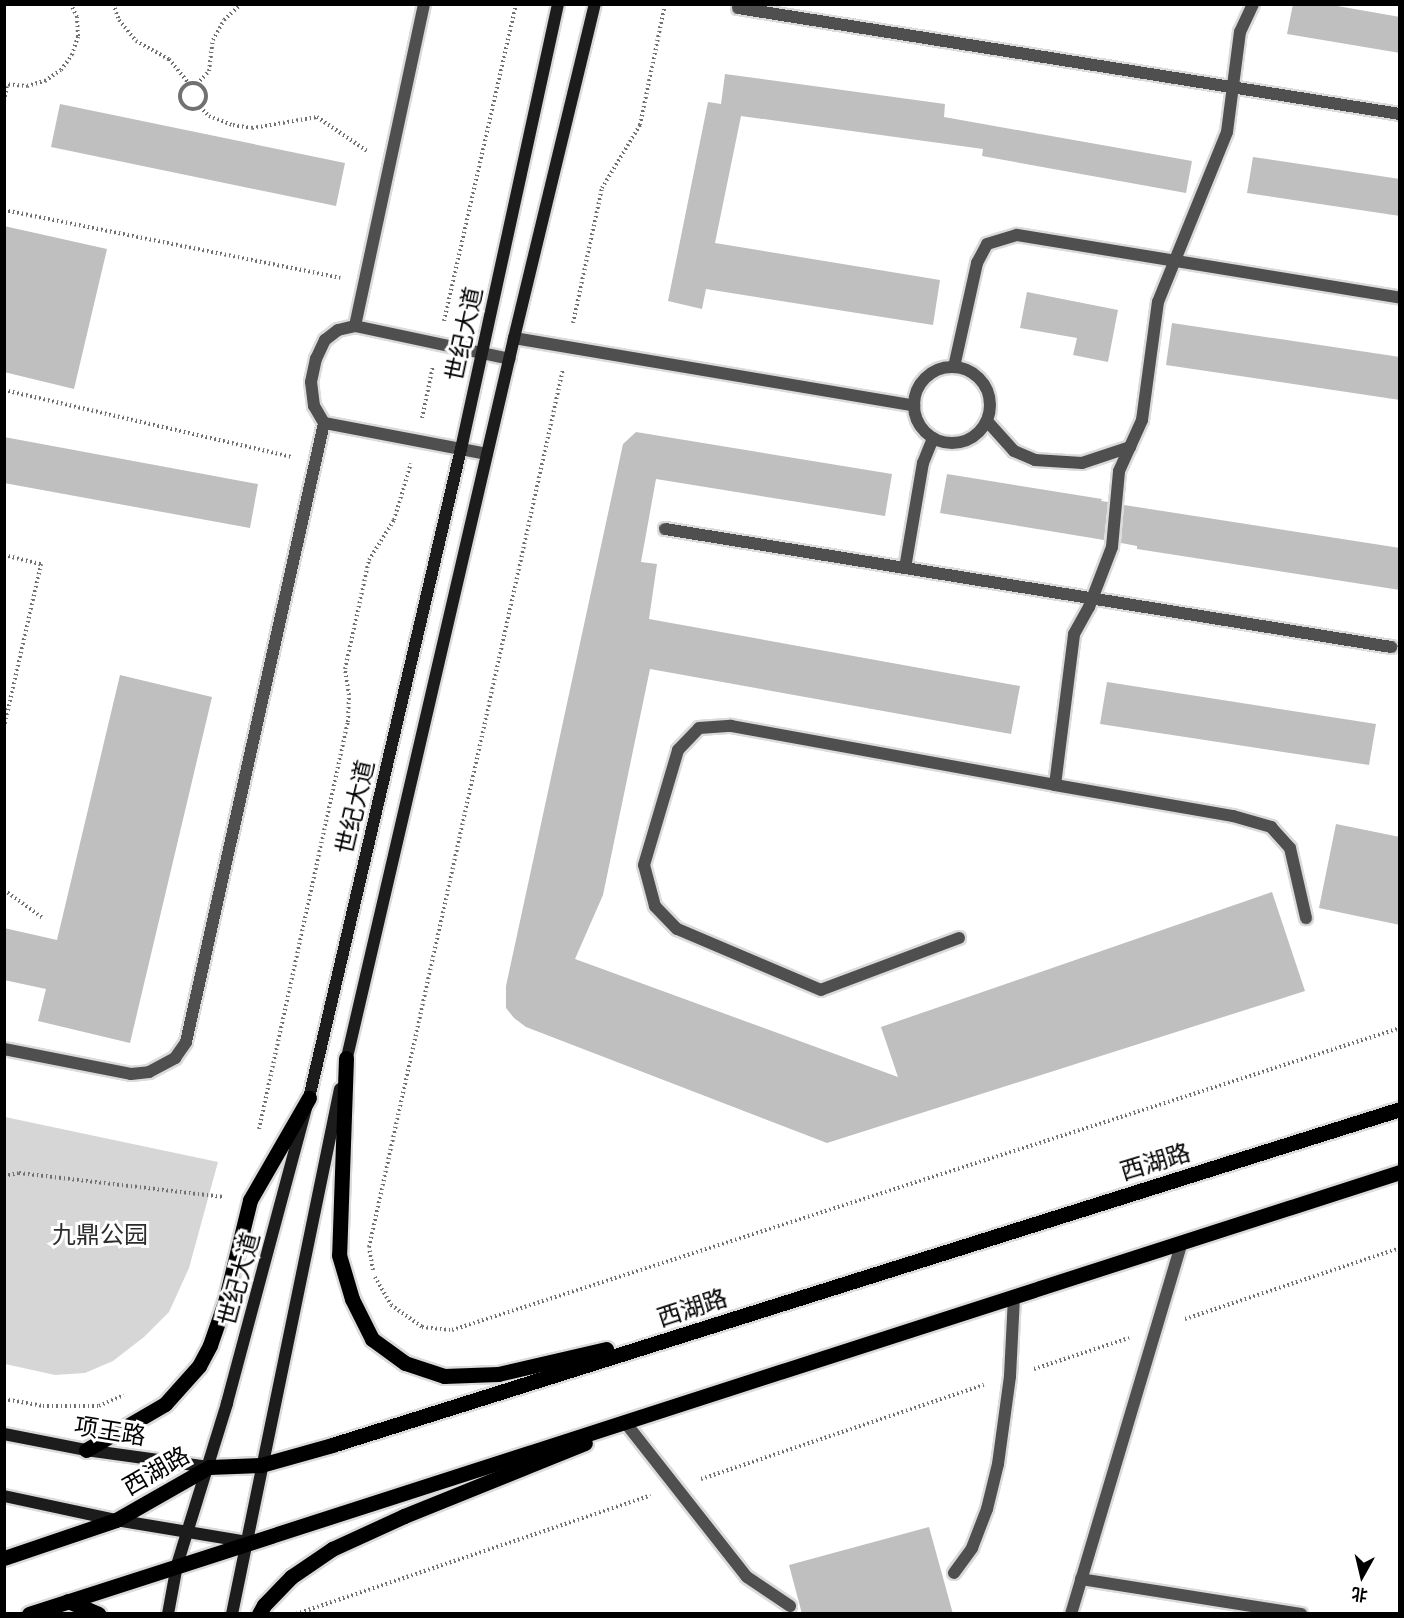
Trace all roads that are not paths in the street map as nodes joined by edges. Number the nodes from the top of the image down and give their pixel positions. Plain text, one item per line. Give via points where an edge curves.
1 (424, 4) edge
2 (558, 4) edge
3 (595, 4) edge
4 (1253, 4) edge
5 (738, 8) dead end
6 (1233, 88) junction
7 (1400, 114) edge
8 (1173, 261) junction
9 (1400, 297) edge
10 (355, 326) junction
11 (514, 338) junction
12 (481, 351) junction
13 (510, 359) junction
14 (954, 367) junction
15 (914, 406) junction
16 (987, 421) junction
17 (324, 423) junction
18 (933, 438) junction
19 (1130, 447) junction
20 (461, 449) junction
21 (487, 454) junction
22 (665, 530) dead end
23 (906, 568) junction
24 (1092, 598) junction
25 (1391, 647) dead end
26 (1055, 785) junction
27 (1306, 918) dead end
28 (959, 938) dead end
29 (4, 1048) edge
30 (346, 1058) junction
31 (309, 1098) junction
32 (1400, 1109) edge
33 (1400, 1172) edge
34 (1182, 1242) junction
35 (1014, 1296) junction
36 (711, 1325) junction
37 (706, 1395) junction
38 (628, 1426) junction
39 (4, 1434) edge
40 (86, 1450) junction
41 (261, 1465) junction
42 (209, 1467) junction
43 (4, 1496) edge
44 (116, 1520) junction
45 (188, 1532) junction
46 (247, 1542) junction
47 (4, 1558) edge
48 (177, 1565) junction
49 (954, 1573) dead end
50 (1081, 1579) junction
51 (68, 1601) junction
52 (789, 1606) dead end
53 (29, 1614) edge
54 (98, 1614) edge
55 (168, 1614) edge
56 (232, 1614) edge
57 (260, 1614) edge
58 (1071, 1614) edge
59 (1300, 1614) edge

1 - 10 street
2 - 12 street, 世纪大道
3 - 11 street, 世纪大道
4 - 6 street via 1240,32
5 - 6 street
6 - 7 street
6 - 8 street via 1227,132
8 - 9 street
8 - 14 street via 1017,235 987,244 977,263
8 - 19 street via 1158,302 1142,420
10 - 12 street
10 - 17 street via 338,330 325,340 316,359 311,382 314,406
11 - 13 street, 世纪大道
11 - 15 street
12 - 13 street
12 - 20 street, 世纪大道
13 - 21 street, 世纪大道
14 - 15 street via 941,369 922,383
14 - 16 street via 976,376 984,385 989,397
15 - 18 street via 916,419
16 - 18 street via 969,439 957,443
16 - 19 street via 1014,451 1035,460 1082,463
17 - 20 street
17 - 29 street via 186,1042 175,1058 149,1072 131,1074
18 - 23 street via 923,463
19 - 24 street via 1119,471 1112,547
20 - 21 street
20 - 31 street, 世纪大道
21 - 30 street, 世纪大道
22 - 23 street
23 - 24 street
24 - 25 street
24 - 26 street via 1074,633
26 - 27 street via 1233,816 1271,827 1290,848
26 - 28 street via 731,726 699,728 678,750 644,865 655,906 677,928 821,990
30 - 36 main road via 339,1255 352,1299 372,1339 405,1363 444,1376 498,1374
30 - 41 street, 世纪大道
31 - 40 main road via 250,1200 219,1320 199,1366 165,1404
31 - 42 street, 世纪大道
32 - 36 main road, 西湖路
33 - 34 main road
34 - 35 main road
34 - 50 street
35 - 37 main road
35 - 49 street via 1010,1376 998,1464 972,1548
36 - 41 main road, 西湖路
37 - 38 main road
37 - 46 main road
38 - 52 street via 747,1577
38 - 57 main road via 332,1549 291,1577
39 - 40 street, 项王路
40 - 42 street, 项王路
41 - 42 main road, 西湖路
41 - 46 street, 世纪大道
42 - 44 main road, 西湖路
42 - 45 street, 世纪大道
43 - 44 street
44 - 45 street
44 - 47 main road, 西湖路
45 - 46 street
45 - 48 street, 世纪大道
46 - 48 main road
46 - 56 street, 世纪大道
48 - 51 main road
48 - 55 street, 世纪大道
50 - 58 street
50 - 59 street
51 - 53 main road
51 - 54 main road

